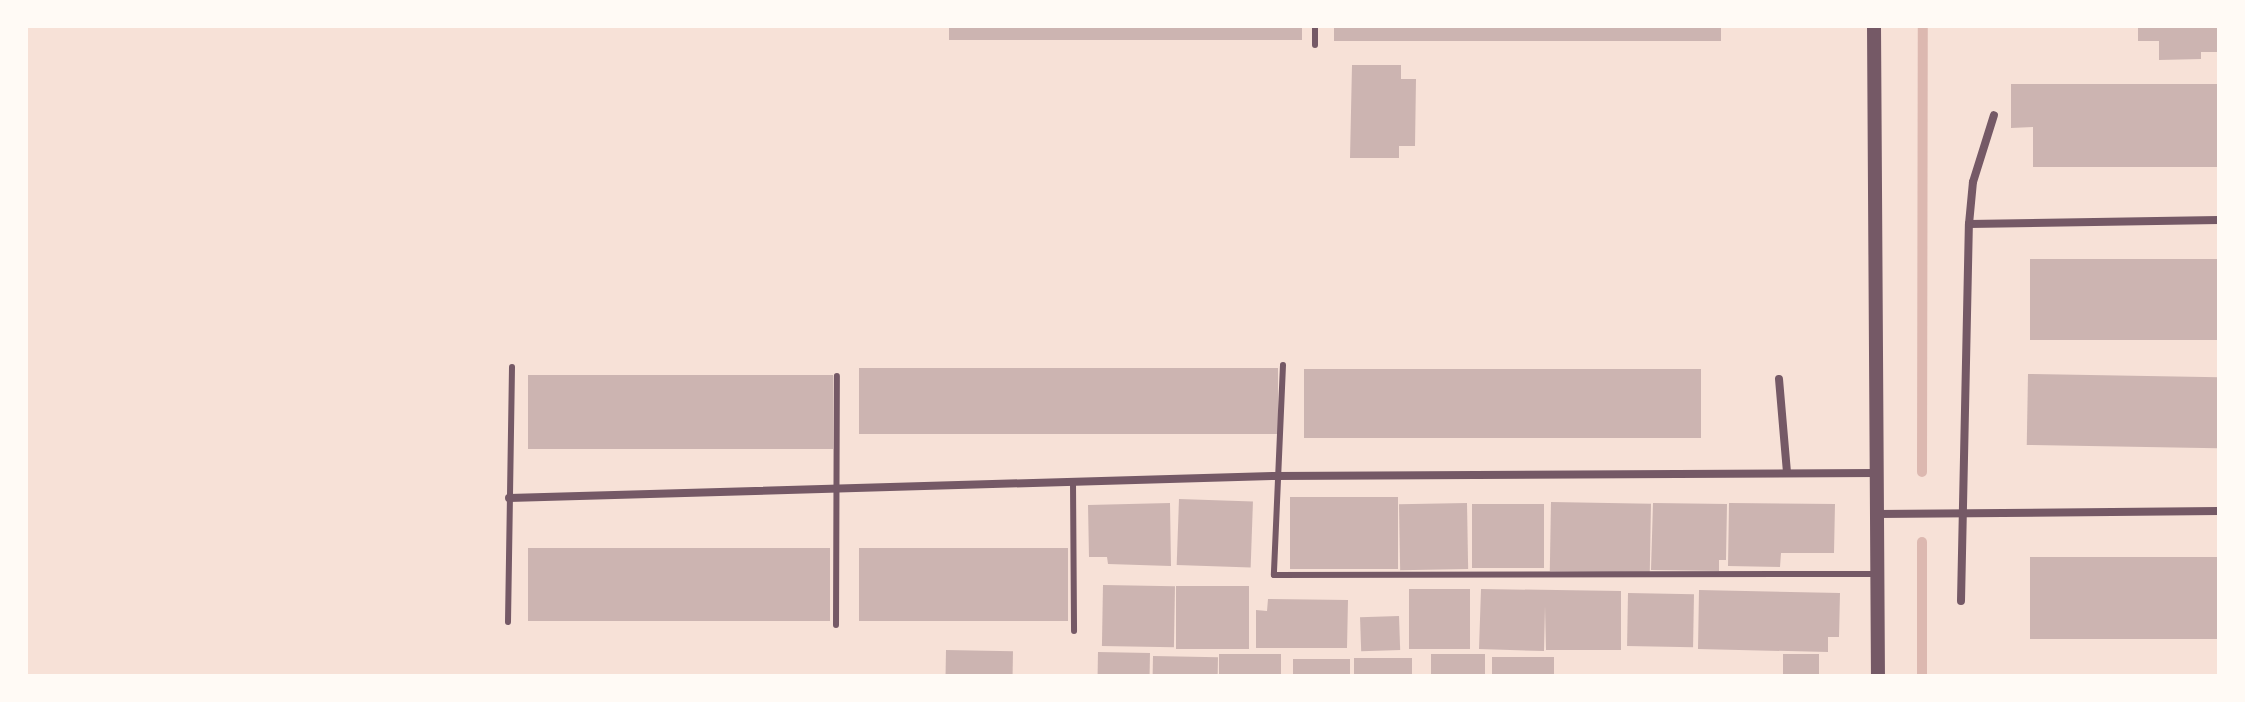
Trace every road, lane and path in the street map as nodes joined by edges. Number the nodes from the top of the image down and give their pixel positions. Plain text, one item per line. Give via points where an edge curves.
1 (1315, 26) edge
2 (1874, 26) edge
3 (1315, 45) dead end
4 (1994, 115) dead end
5 (2219, 220) edge
6 (1969, 224) junction
7 (1283, 365) dead end
8 (512, 367) dead end
9 (837, 376) dead end
10 (1779, 379) dead end
11 (1787, 473) junction
12 (1876, 473) junction
13 (1275, 476) junction
14 (1073, 482) junction
15 (837, 490) junction
16 (509, 498) junction
17 (1963, 509) junction
18 (2219, 511) edge
19 (1877, 514) junction
20 (1877, 574) junction
21 (1961, 601) dead end
22 (508, 622) dead end
23 (836, 625) dead end
24 (1074, 631) dead end
25 (1878, 676) edge

1 - 3 lane
2 - 12 street
4 - 6 street via 1973,182
5 - 6 street
6 - 17 street
7 - 13 lane
8 - 16 lane
9 - 15 lane
10 - 11 street
11 - 12 street
11 - 13 street
12 - 19 street
13 - 14 street
13 - 20 lane via 1274,575
14 - 15 street
14 - 24 lane
15 - 16 street
15 - 23 lane
16 - 22 lane
17 - 18 street
17 - 19 street
17 - 21 street
19 - 20 street
20 - 25 street

